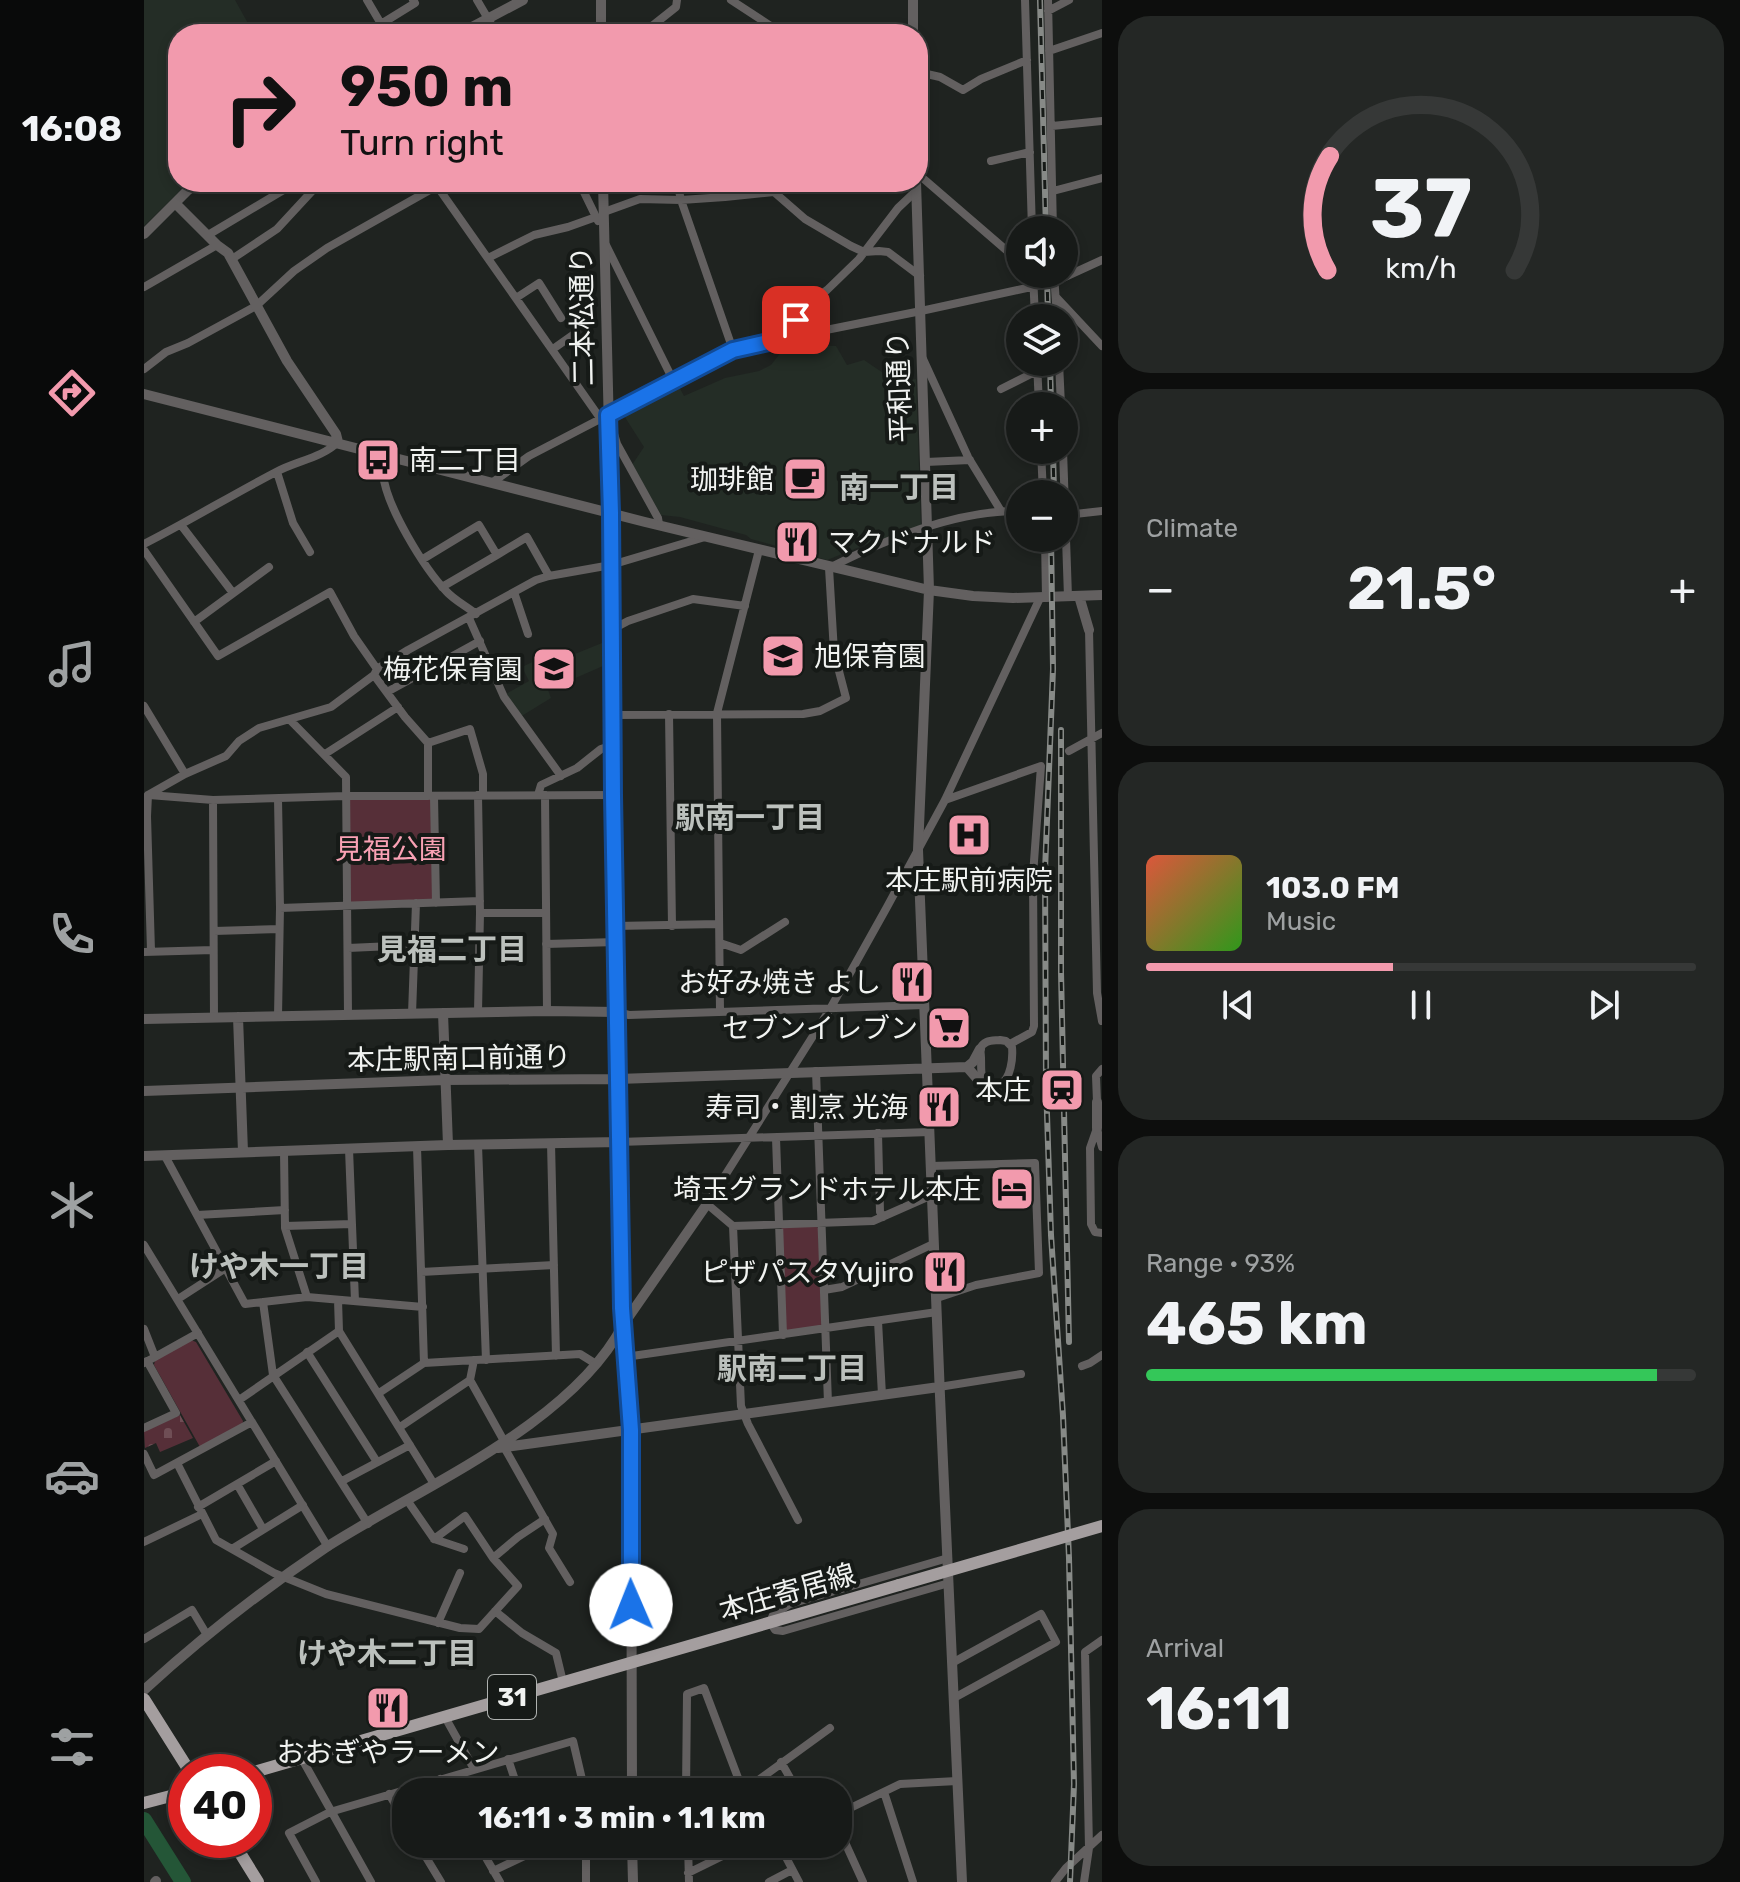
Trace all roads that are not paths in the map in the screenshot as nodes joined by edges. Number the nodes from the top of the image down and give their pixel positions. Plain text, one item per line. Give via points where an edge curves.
1 (367, 0) edge
2 (413, 0) edge
3 (477, 0) edge
4 (523, 0) edge
5 (601, 0) edge
6 (677, 0) edge
7 (731, 0) edge
8 (913, 0) edge
9 (1025, 0) edge
10 (1048, 0) edge
11 (1069, 0) edge
12 (1048, 11) junction
13 (489, 19) junction
14 (381, 24) joint
15 (479, 24) edge
16 (492, 24) edge
17 (601, 24) edge
18 (655, 24) edge
19 (768, 24) edge
20 (913, 24) edge
21 (1102, 33) edge
22 (1049, 51) junction
23 (1027, 60) junction
24 (928, 74) edge
25 (1102, 121) edge
26 (1052, 126) junction
27 (1030, 152) junction
28 (991, 161) dead end
29 (1102, 178) edge
30 (928, 183) edge
31 (1053, 191) junction
32 (186, 192) edge
33 (280, 192) edge
34 (311, 192) edge
35 (427, 192) edge
36 (446, 192) edge
37 (586, 192) edge
38 (602, 192) edge
39 (679, 192) edge
40 (774, 192) joint
41 (911, 192) edge
42 (916, 192) edge
43 (681, 200) junction
44 (175, 203) junction
45 (600, 214) junction
46 (1032, 216) edge
47 (1053, 216) edge
48 (144, 234) edge
49 (208, 235) junction
50 (217, 245) junction
51 (606, 245) junction
52 (1006, 250) edge
53 (864, 252) junction
54 (488, 258) junction
55 (232, 259) junction
56 (1102, 260) edge
57 (1078, 269) edge
58 (920, 276) junction
59 (144, 287) edge
60 (1025, 288) edge
61 (1055, 288) edge
62 (1056, 297) junction
63 (516, 298) junction
64 (1056, 304) edge
65 (256, 306) junction
66 (921, 311) junction
67 (561, 318) dead end
68 (577, 332) dead end
69 (786, 338) junction
70 (1102, 346) edge
71 (553, 349) junction
72 (733, 350) junction
73 (922, 356) junction
74 (144, 369) edge
75 (1027, 376) edge
76 (673, 380) junction
77 (1001, 389) dead end
78 (144, 394) edge
79 (604, 416) junction
80 (338, 442) junction
81 (385, 455) junction
82 (970, 460) junction
83 (926, 462) junction
84 (277, 472) junction
85 (493, 482) junction
86 (1001, 511) junction
87 (1006, 511) edge
88 (1102, 511) edge
89 (611, 513) junction
90 (1078, 514) edge
91 (659, 524) junction
92 (181, 525) junction
93 (927, 527) junction
94 (705, 537) junction
95 (144, 547) edge
96 (759, 550) junction
97 (310, 552) dead end
98 (1045, 552) edge
99 (1069, 552) edge
100 (497, 555) junction
101 (423, 559) junction
102 (611, 565) junction
103 (269, 567) dead end
104 (829, 568) junction
105 (549, 576) junction
106 (442, 587) junction
107 (929, 590) junction
108 (514, 592) junction
109 (233, 593) junction
110 (1098, 596) edge
111 (1073, 597) junction
112 (1043, 598) junction
113 (745, 606) junction
114 (473, 616) junction
115 (194, 622) junction
116 (611, 630) junction
117 (1089, 630) junction
118 (528, 634) dead end
119 (480, 641) junction
120 (375, 672) junction
121 (387, 692) junction
122 (144, 706) edge
123 (398, 707) junction
124 (717, 713) junction
125 (669, 714) junction
126 (613, 715) junction
127 (290, 720) junction
128 (1102, 733) edge
129 (1092, 739) junction
130 (428, 743) junction
131 (613, 745) junction
132 (1069, 751) dead end
133 (325, 754) junction
134 (185, 774) junction
135 (561, 776) junction
136 (146, 794) edge
137 (480, 795) junction
138 (541, 795) junction
139 (613, 795) junction
140 (346, 796) junction
141 (431, 796) junction
142 (278, 799) junction
143 (213, 800) junction
144 (945, 800) junction
145 (145, 817) edge
146 (918, 850) junction
147 (1098, 864) edge
148 (146, 874) edge
149 (480, 901) junction
150 (416, 903) junction
151 (436, 903) junction
152 (348, 905) junction
153 (280, 908) junction
154 (480, 913) junction
155 (546, 913) junction
156 (785, 922) dead end
157 (719, 924) junction
158 (615, 926) junction
159 (672, 926) junction
160 (279, 929) junction
161 (214, 931) junction
162 (616, 942) junction
163 (720, 943) junction
164 (546, 944) junction
165 (415, 945) junction
166 (348, 948) junction
167 (213, 950) junction
168 (147, 952) edge
169 (1100, 971) edge
170 (924, 1005) junction
171 (830, 1009) junction
172 (547, 1011) junction
173 (720, 1011) junction
174 (478, 1012) junction
175 (617, 1012) junction
176 (443, 1013) junction
177 (412, 1014) junction
178 (348, 1015) junction
179 (278, 1016) junction
180 (238, 1017) junction
181 (214, 1018) junction
182 (144, 1019) edge
183 (1102, 1021) edge
184 (1010, 1044) junction
185 (980, 1049) junction
186 (967, 1067) junction
187 (927, 1068) junction
188 (1102, 1069) edge
189 (792, 1071) junction
190 (816, 1071) junction
191 (618, 1079) junction
192 (445, 1080) junction
193 (1099, 1082) edge
194 (986, 1085) junction
195 (239, 1089) junction
196 (144, 1091) edge
197 (1099, 1099) edge
198 (1097, 1128) junction
199 (930, 1132) junction
200 (878, 1133) junction
201 (819, 1135) junction
202 (776, 1138) junction
203 (749, 1139) junction
204 (619, 1142) junction
205 (551, 1143) junction
206 (448, 1145) junction
207 (478, 1145) junction
208 (417, 1147) junction
209 (1102, 1147) edge
210 (349, 1149) junction
211 (284, 1151) junction
212 (243, 1152) junction
213 (144, 1156) edge
214 (165, 1156) junction
215 (931, 1166) junction
216 (932, 1195) junction
217 (707, 1204) junction
218 (285, 1210) junction
219 (197, 1215) junction
220 (883, 1217) junction
221 (821, 1223) junction
222 (352, 1224) junction
223 (779, 1224) junction
224 (285, 1226) junction
225 (733, 1226) junction
226 (1102, 1233) edge
227 (933, 1244) junction
228 (144, 1245) edge
229 (554, 1265) junction
230 (226, 1268) junction
231 (483, 1268) junction
232 (421, 1272) junction
233 (824, 1290) junction
234 (307, 1297) junction
235 (937, 1298) junction
236 (178, 1299) junction
237 (338, 1300) junction
238 (355, 1301) junction
239 (263, 1302) junction
240 (423, 1307) junction
241 (937, 1312) junction
242 (878, 1321) junction
243 (623, 1325) junction
244 (825, 1328) junction
245 (144, 1329) edge
246 (339, 1331) junction
247 (198, 1333) junction
248 (783, 1335) junction
249 (738, 1341) junction
250 (307, 1352) junction
251 (1102, 1355) edge
252 (556, 1356) junction
253 (625, 1357) junction
254 (149, 1360) edge
255 (474, 1360) junction
256 (486, 1360) junction
257 (424, 1363) junction
258 (596, 1364) junction
259 (1082, 1366) dead end
260 (1021, 1374) dead end
261 (273, 1375) junction
262 (470, 1380) junction
263 (939, 1387) junction
264 (379, 1393) junction
265 (882, 1395) junction
266 (239, 1400) junction
267 (828, 1403) junction
268 (743, 1414) junction
269 (252, 1422) junction
270 (400, 1427) junction
271 (144, 1428) edge
272 (631, 1430) junction
273 (410, 1445) junction
274 (500, 1446) junction
275 (144, 1454) edge
276 (276, 1461) junction
277 (377, 1462) junction
278 (177, 1463) junction
279 (342, 1481) junction
280 (237, 1484) junction
281 (434, 1484) junction
282 (407, 1500) junction
283 (303, 1505) junction
284 (200, 1510) junction
285 (545, 1519) junction
286 (798, 1520) dead end
287 (368, 1524) junction
288 (1102, 1526) edge
289 (263, 1529) junction
290 (434, 1539) junction
291 (144, 1542) edge
292 (328, 1547) junction
293 (232, 1549) junction
294 (464, 1549) dead end
295 (493, 1558) junction
296 (948, 1558) junction
297 (460, 1573) dead end
298 (284, 1577) junction
299 (570, 1582) dead end
300 (949, 1583) junction
301 (495, 1611) junction
302 (770, 1622) junction
303 (438, 1623) junction
304 (207, 1635) junction
305 (144, 1639) edge
306 (1102, 1640) edge
307 (632, 1662) junction
308 (952, 1663) junction
309 (563, 1682) junction
310 (144, 1690) edge
311 (954, 1698) junction
312 (144, 1699) edge
313 (445, 1717) junction
314 (830, 1728) dead end
315 (179, 1754) edge
316 (302, 1759) junction
317 (508, 1759) junction
318 (781, 1762) junction
319 (272, 1767) edge
320 (474, 1769) junction
321 (443, 1778) edge
322 (514, 1778) edge
323 (582, 1778) edge
324 (632, 1778) edge
325 (686, 1778) edge
326 (737, 1778) edge
327 (759, 1778) edge
328 (790, 1778) edge
329 (957, 1781) junction
330 (884, 1792) junction
331 (392, 1793) edge
332 (389, 1794) junction
333 (168, 1797) edge
334 (392, 1799) edge
335 (148, 1802) edge
336 (852, 1807) edge
337 (330, 1812) junction
338 (1102, 1835) edge
339 (1089, 1848) junction
340 (243, 1858) edge
341 (426, 1858) edge
342 (486, 1858) edge
343 (517, 1858) edge
344 (586, 1858) edge
345 (632, 1858) edge
346 (723, 1858) edge
347 (786, 1858) edge
348 (852, 1858) edge
349 (792, 1870) junction
350 (493, 1871) junction
351 (688, 1878) edge
352 (258, 1882) edge
353 (316, 1882) edge
354 (371, 1882) edge
355 (441, 1882) edge
356 (500, 1882) edge
357 (585, 1882) edge
358 (633, 1882) edge
359 (769, 1882) edge
360 (799, 1882) edge
361 (863, 1882) edge
362 (913, 1882) edge
363 (962, 1882) edge
364 (1055, 1882) edge
365 (1084, 1882) edge

1 - 14 street
2 - 14 street
3 - 13 street
4 - 13 street
5 - 17 street
6 - 18 street via 676,7
7 - 19 street
8 - 20 street
9 - 23 street
10 - 12 street
11 - 12 street
12 - 22 street
13 - 15 street
13 - 16 street
21 - 22 street
22 - 26 street
23 - 24 street via 963,90
23 - 27 street
25 - 26 street
26 - 31 street
27 - 28 street
27 - 46 street
29 - 31 street
30 - 52 street
31 - 47 street
32 - 44 street
33 - 49 street
34 - 55 street via 277,229
35 - 65 street via 327,248
36 - 54 street
37 - 45 street
38 - 45 street, 二本松通り
39 - 43 street
40 - 43 street
40 - 53 street via 805,219
41 - 53 street
42 - 58 street, 平和通り
43 - 45 street via 640,199
43 - 72 street
44 - 48 street
44 - 49 street
45 - 51 street, 二本松通り
45 - 54 street via 534,235
49 - 50 street
50 - 55 street
50 - 59 street
51 - 76 street
51 - 79 street, 二本松通り
53 - 58 street via 888,252
53 - 69 street via 811,302
54 - 63 street
55 - 65 street
56 - 57 street
58 - 66 street, 平和通り
60 - 66 street
61 - 62 street
62 - 64 street
62 - 70 street
63 - 67 street via 539,283
63 - 71 street
65 - 74 street via 166,352
65 - 80 street
66 - 69 street
66 - 73 street, 平和通り
68 - 71 street
69 - 72 street
71 - 79 street
72 - 76 street
73 - 82 street
73 - 83 street, 平和通り
75 - 77 street
76 - 79 street
78 - 80 street
79 - 85 street
79 - 89 street, 二本松通り
79 - 91 street
80 - 81 street
80 - 84 street
81 - 85 street
81 - 101 street via 389,499
82 - 83 street
82 - 86 street
83 - 93 street, 平和通り
84 - 92 street
84 - 97 street via 293,523
85 - 89 street
86 - 87 street
86 - 93 street
88 - 90 street
89 - 91 street
89 - 102 street, 二本松通り
91 - 94 street
92 - 95 street
92 - 109 street
93 - 104 street
93 - 107 street, 平和通り
94 - 96 street
94 - 102 street
95 - 115 street
96 - 104 street
96 - 113 street
98 - 112 street
99 - 111 street
100 - 101 street via 479,525
100 - 105 street via 527,537
100 - 106 street
101 - 106 street
102 - 105 street
102 - 116 street, 二本松通り
103 - 109 street
104 - 107 street
104 - 124 street via 834,652 846,698 803,714
105 - 108 street
106 - 114 street
107 - 112 street
107 - 146 street, 平和通り
108 - 114 street
108 - 118 street
109 - 115 street
110 - 111 street
110 - 117 street
111 - 112 street
111 - 117 street
112 - 144 street
113 - 116 street via 693,599
113 - 124 street
114 - 119 street
114 - 120 street
115 - 120 street via 218,656 330,592
116 - 126 street, 二本松通り
117 - 129 street
119 - 121 street
119 - 135 street via 504,697
120 - 121 street
120 - 127 street via 331,707
121 - 123 street
122 - 134 street
123 - 130 street
123 - 133 street
124 - 125 street
124 - 157 street
125 - 126 street
125 - 159 street
126 - 131 street, 二本松通り
127 - 133 street
127 - 134 street via 259,728 226,756
128 - 129 street
129 - 132 street
129 - 147 street
130 - 137 street via 470,729 483,774
130 - 141 street
131 - 135 street
131 - 139 street, 二本松通り
133 - 140 street via 346,777
134 - 136 street
135 - 138 street via 541,785
136 - 143 street
136 - 145 street
137 - 138 street
137 - 141 street
137 - 149 street
138 - 139 street
138 - 155 street
139 - 158 street, 二本松通り
140 - 141 street
140 - 142 street
140 - 152 street
141 - 151 street
142 - 143 street
142 - 153 street
143 - 161 street
144 - 146 street
144 - 184 street via 1041,766 1033,875 1034,1026
145 - 148 street
146 - 170 street, 平和通り
146 - 171 street
147 - 169 street
148 - 168 street
149 - 151 street
149 - 154 street
150 - 151 street
150 - 152 street
150 - 165 street
152 - 153 street
152 - 166 street
153 - 160 street
154 - 155 street
154 - 174 street
155 - 164 street
156 - 163 street via 741,950
157 - 159 street
157 - 163 street
158 - 159 street
158 - 162 street, 二本松通り
160 - 161 street
160 - 179 street
161 - 167 street
162 - 164 street
162 - 175 street, 二本松通り
163 - 173 street
164 - 172 street
165 - 166 street
165 - 177 street
166 - 178 street
167 - 168 street
167 - 181 street
169 - 183 street
170 - 171 street
170 - 187 street, 平和通り
171 - 173 street
171 - 189 street
172 - 174 street
172 - 175 street
173 - 175 street
174 - 176 street
175 - 191 street, 二本松通り
176 - 177 street
176 - 192 street
177 - 178 street
178 - 179 street
179 - 180 street
180 - 181 street
180 - 195 street
181 - 182 street
184 - 185 street via 988,1041
184 - 194 street via 1013,1059 1003,1082
185 - 186 street
185 - 194 street
186 - 187 street, 本庄駅南口前通り
186 - 194 street
187 - 190 street, 本庄駅南口前通り
187 - 199 street, 平和通り
188 - 193 street via 1096,1074
189 - 190 street, 本庄駅南口前通り
189 - 191 street, 本庄駅南口前通り
189 - 203 street
190 - 201 street
191 - 192 street, 本庄駅南口前通り
191 - 204 street, 二本松通り
192 - 195 street, 本庄駅南口前通り
192 - 206 street
193 - 197 street
195 - 196 street, 本庄駅南口前通り
195 - 212 street
197 - 198 street
198 - 209 street
198 - 226 street via 1090,1148 1091,1224
199 - 200 street
199 - 215 street, 平和通り
200 - 201 street
200 - 220 street
201 - 202 street
201 - 221 street
202 - 203 street
202 - 223 street
203 - 204 street
203 - 217 street
204 - 205 street
204 - 243 street, 二本松通り
205 - 207 street
205 - 229 street
206 - 207 street
206 - 208 street
207 - 231 street
208 - 210 street
208 - 232 street
210 - 211 street
210 - 222 street
211 - 212 street
211 - 218 street
212 - 214 street
213 - 214 street
214 - 219 street
215 - 216 street, 平和通り
215 - 235 street via 1035,1163 1039,1273
216 - 220 street
216 - 227 street, 平和通り
217 - 225 street
217 - 243 street
218 - 219 street
218 - 224 street
219 - 230 street
220 - 221 street
221 - 223 street
221 - 233 street
222 - 224 street
222 - 238 street
223 - 225 street
223 - 248 street
224 - 234 street
225 - 249 street
227 - 233 street via 842,1287
227 - 235 street, 平和通り
228 - 236 street
229 - 231 street
229 - 252 street
230 - 236 street
230 - 239 street via 245,1304
231 - 232 street
231 - 256 street
232 - 240 street
233 - 244 street
234 - 237 street
234 - 239 street
235 - 241 street, 平和通り
236 - 247 street
237 - 238 street
237 - 246 street
238 - 240 street
239 - 261 street
240 - 257 street
241 - 242 street
241 - 263 street, 平和通り
242 - 244 street
242 - 265 street
243 - 253 street, 二本松通り
243 - 258 street
244 - 248 street
244 - 267 street
245 - 254 street
246 - 250 street
246 - 264 street
247 - 254 street
247 - 266 street
248 - 249 street
249 - 253 street
249 - 268 street
250 - 261 street
250 - 277 street
251 - 259 street
252 - 256 street
252 - 258 street via 580,1354
253 - 272 street, 二本松通り
254 - 271 street via 176,1413
255 - 256 street
255 - 257 street
255 - 262 street
257 - 264 street
258 - 274 street
260 - 263 street
261 - 266 street
261 - 279 street
262 - 270 street
262 - 274 street
263 - 265 street
263 - 296 street, 平和通り
264 - 270 street
265 - 267 street
266 - 269 street
267 - 268 street
268 - 272 street
268 - 286 street
269 - 276 street
269 - 278 street
270 - 273 street
272 - 274 street
272 - 307 street, 二本松通り
273 - 277 street
273 - 281 street
274 - 281 street
274 - 285 street
275 - 278 street via 154,1475
276 - 280 street
276 - 283 street
277 - 279 street
278 - 284 street
279 - 287 street
280 - 284 street
280 - 289 street
281 - 282 street
282 - 287 street
282 - 290 street
283 - 289 street
283 - 292 street
284 - 291 street
284 - 293 street via 216,1540
285 - 295 street
285 - 299 street via 553,1534 549,1548
287 - 292 street
288 - 302 main road, 本庄寄居線 / 31, bridge
289 - 293 street
290 - 294 street
290 - 295 street via 465,1516
292 - 298 street
293 - 298 street
295 - 301 street via 518,1586
296 - 300 street, 平和通り
296 - 302 street via 790,1604
297 - 303 street
298 - 303 street via 326,1594
298 - 304 street
300 - 302 street via 783,1631
300 - 308 street, 平和通り
301 - 303 street via 479,1629
301 - 309 street via 556,1653
302 - 307 main road, 本庄寄居線 / 31
304 - 305 street via 192,1610
304 - 310 street
306 - 339 street via 1085,1652
307 - 309 main road, 本庄寄居線 / 31
307 - 324 street, 二本松通り
308 - 311 street, 平和通り
308 - 311 street via 1041,1614 1056,1642
309 - 313 main road, 本庄寄居線 / 31
311 - 329 street, 平和通り
312 - 315 main road
313 - 316 main road, 本庄寄居線 / 31
313 - 320 street
314 - 318 street
316 - 319 main road, 本庄寄居線 / 31
316 - 337 street
317 - 320 street
317 - 322 street
317 - 323 street via 573,1741
318 - 327 street
318 - 328 street
320 - 321 street
325 - 326 street via 687,1694 704,1688
329 - 330 street via 900,1784
329 - 363 street, 平和通り
330 - 336 street
330 - 362 street
331 - 332 street
332 - 334 street
332 - 337 street
333 - 335 main road
337 - 353 street via 289,1833
337 - 354 street
338 - 339 street
339 - 364 street
339 - 365 street
340 - 352 main road
341 - 355 street
342 - 350 street
343 - 350 street
344 - 357 street
345 - 358 street
346 - 351 street
347 - 349 street
348 - 361 street
349 - 359 street
349 - 360 street
350 - 356 street

